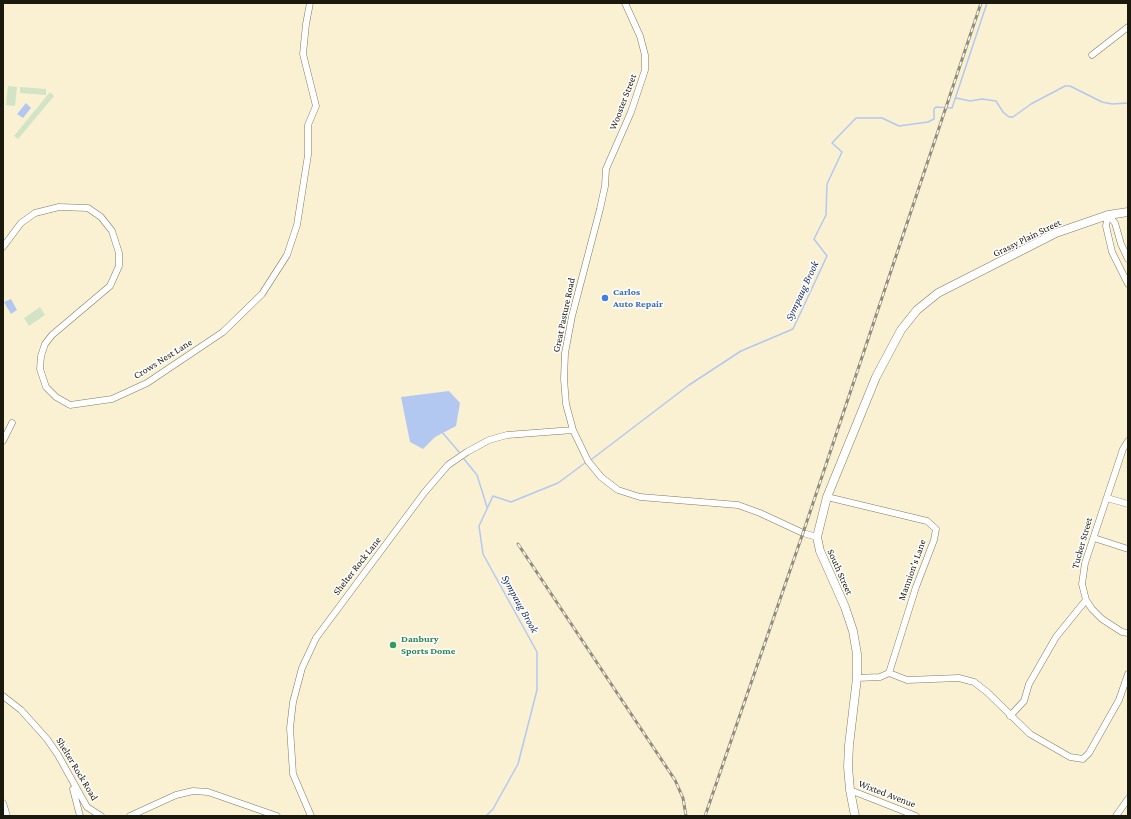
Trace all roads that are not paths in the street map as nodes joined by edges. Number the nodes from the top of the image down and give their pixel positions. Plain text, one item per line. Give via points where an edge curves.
1 (310, 3) edge
2 (625, 3) edge
3 (1128, 27) edge
4 (1092, 55) dead end
5 (618, 141) joint
6 (1128, 212) edge
7 (1108, 215) junction
8 (3, 247) edge
9 (1128, 258) edge
10 (1128, 284) edge
11 (12, 423) dead end
12 (573, 430) junction
13 (3, 441) edge
14 (1128, 441) edge
15 (827, 497) junction
16 (1107, 498) junction
17 (1128, 504) edge
18 (817, 537) junction
19 (1094, 538) junction
20 (1128, 549) edge
21 (1086, 600) junction
22 (1128, 633) edge
23 (889, 674) junction
24 (1128, 674) edge
25 (857, 678) junction
26 (3, 696) edge
27 (1010, 716) junction
28 (72, 781) junction
29 (850, 790) junction
30 (1128, 800) edge
31 (3, 803) edge
32 (7, 816) edge
33 (80, 816) edge
34 (101, 816) edge
35 (130, 816) edge
36 (277, 816) edge
37 (311, 816) edge
38 (855, 816) edge
39 (916, 816) edge
40 (1116, 816) edge

1 - 8 street, Crows Nest Lane via 304,54 316,106 308,125 308,155 297,225 287,255 262,294 223,332 147,383 112,399 70,405 46,387 40,369 41,356 45,344 52,335 110,286 119,266 119,253 112,231 101,216 88,208 59,207 35,213 21,223
2 - 5 street, Wooster Street via 640,36 645,55 645,70 642,84
3 - 4 street
5 - 12 street, Great Pasture Road via 606,169 605,186 565,353 566,404
6 - 7 main road, Grassy Plain Street
7 - 9 street via 1115,223
7 - 10 street via 1106,226 1112,252
7 - 15 main road, Grassy Plain Street via 1056,233 938,293 917,310 888,352
11 - 13 street
12 - 18 street, Great Pasture Road via 588,461 600,477 618,490 640,497 738,505
12 - 37 street, Shelter Rock Lane via 507,434 489,440 448,465 424,493 316,638 302,668 293,702 290,728 293,774
14 - 16 street, Tucker Street
15 - 18 main road
15 - 23 street, Mannion's Lane via 927,521 936,529
16 - 17 street
16 - 19 street, Tucker Street
18 - 25 main road, South Street via 853,631 857,654
19 - 20 street
19 - 21 street, Tucker Street via 1085,563 1082,584
21 - 22 street, Tucker Street via 1102,619
21 - 27 street via 1056,637 1029,684 1024,701
23 - 25 street
23 - 27 street via 907,680 959,678 974,682
24 - 27 street via 1119,700 1089,753 1082,759 1070,757 1030,734
25 - 29 main road, South Street via 849,745
26 - 28 street, Shelter Rock Road via 21,710 47,739
28 - 33 street
28 - 34 street, Shelter Rock Road via 87,807
29 - 38 main road, South Street
29 - 39 street, Wixted Avenue
30 - 40 street
31 - 32 street
35 - 36 street via 176,795 194,791 208,792

